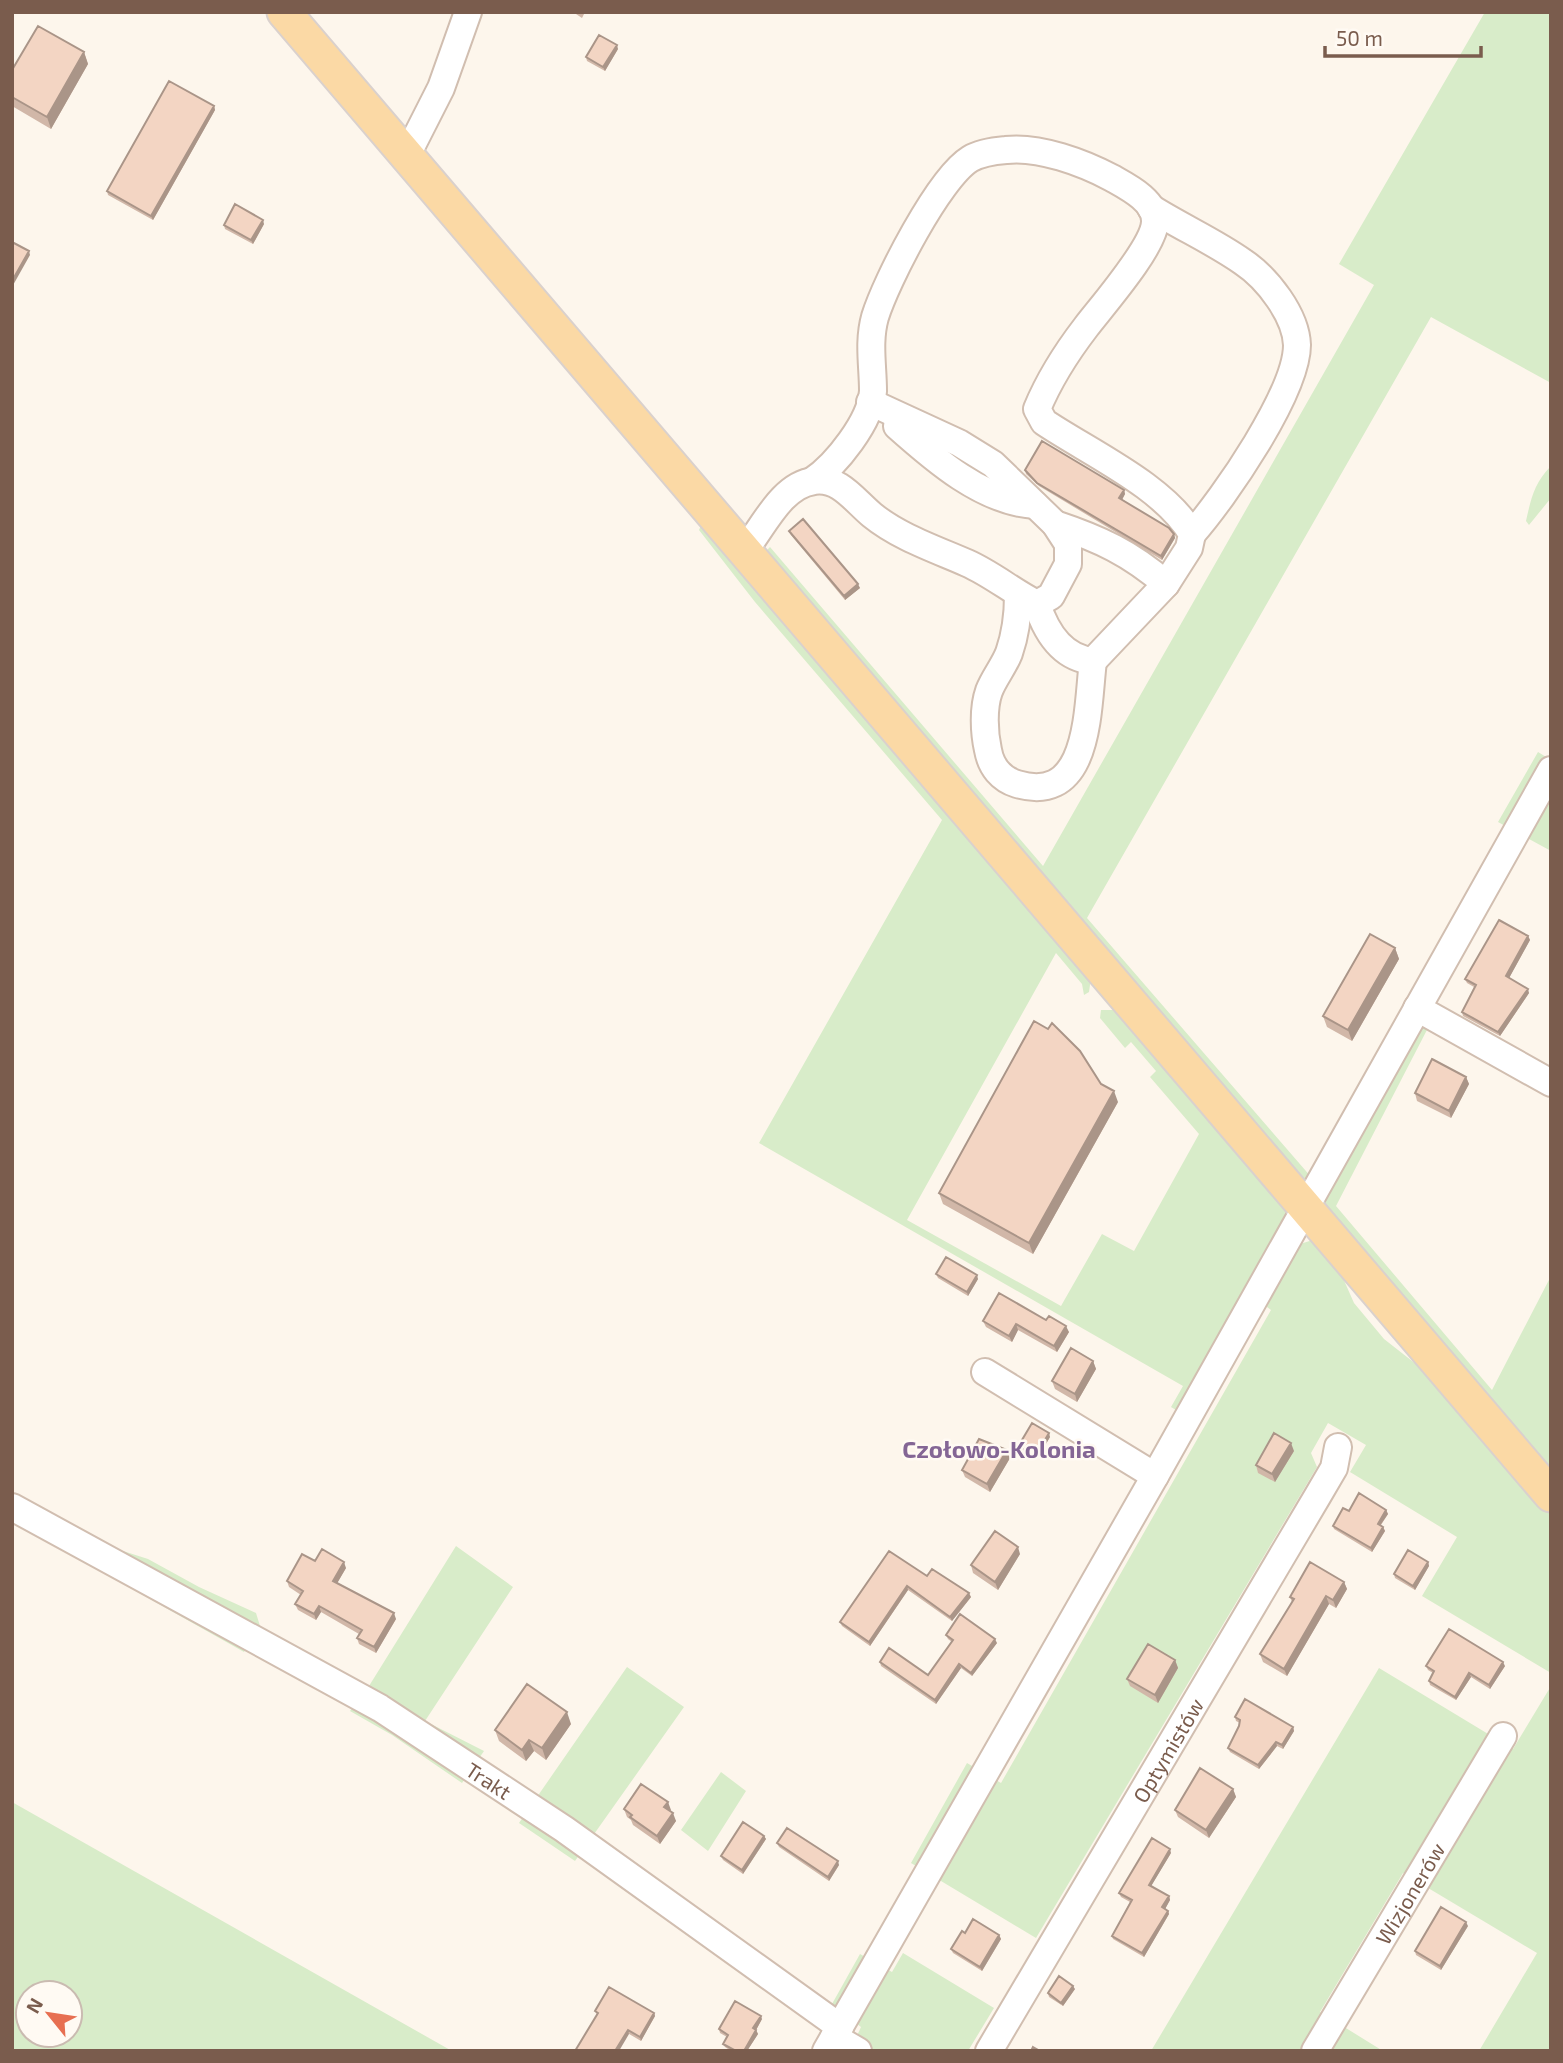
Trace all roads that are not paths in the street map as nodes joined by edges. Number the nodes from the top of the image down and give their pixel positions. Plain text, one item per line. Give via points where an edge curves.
1 (284, 12) edge
2 (468, 12) edge
3 (407, 155) junction
4 (1151, 208) junction
5 (870, 402) junction
6 (812, 481) junction
7 (1055, 524) junction
8 (1192, 534) junction
9 (744, 551) junction
10 (1167, 584) junction
11 (1027, 599) junction
12 (1093, 661) junction
13 (1551, 770) edge
14 (1417, 1008) junction
15 (1551, 1083) edge
16 (1305, 1208) junction
17 (985, 1373) dead end
18 (1338, 1447) dead end
19 (1155, 1475) junction
20 (1551, 1495) edge
21 (12, 1507) edge
22 (1503, 1735) dead end
23 (834, 2038) edge
24 (858, 2051) edge
25 (989, 2051) edge
26 (1315, 2051) edge

1 - 3 main road
2 - 3 street via 441,88
3 - 9 main road
4 - 5 street via 1115,180 1065,160 1012,149 970,159 948,180 883,296 870,351
4 - 8 street via 1244,262 1279,298 1297,342 1284,391 1217,506
4 - 8 street via 1155,221 1150,236 1057,368 1037,410 1044,422 1159,497
5 - 6 street via 841,455
5 - 7 street via 920,446 974,483 998,497 1035,505
6 - 9 street via 777,505
6 - 11 street via 831,481 873,516
7 - 10 street via 1107,541
7 - 11 street via 1068,544 1068,564 1051,596
8 - 10 street via 1189,548
9 - 16 main road
10 - 12 street
11 - 12 street via 1064,651
11 - 12 street via 1009,655 988,693 986,709 988,752 1005,780 1034,788 1049,787 1064,777 1083,749
13 - 14 street
14 - 15 street
14 - 16 street
16 - 19 street
16 - 20 main road
17 - 19 street
18 - 25 street, Optymistów via 1334,1468
19 - 23 street
21 - 23 street, Trakt via 380,1708 564,1829
22 - 26 street, Wizjonerów
23 - 24 street, Trakt

